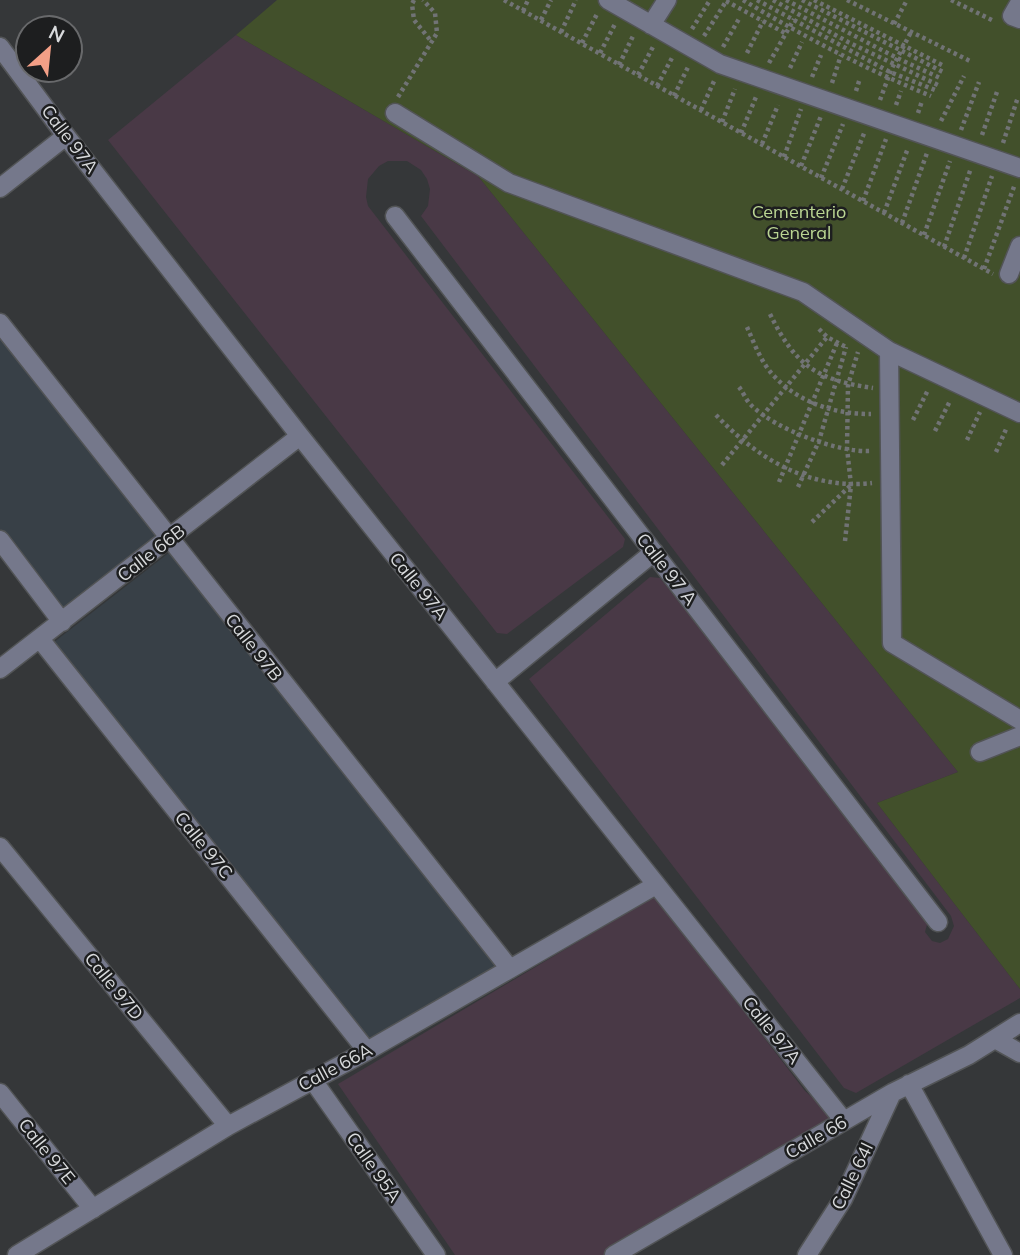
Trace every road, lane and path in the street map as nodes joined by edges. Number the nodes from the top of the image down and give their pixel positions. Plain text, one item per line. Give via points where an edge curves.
1 (414, 0) edge
2 (423, 0) edge
3 (504, 0) edge
4 (528, 0) edge
5 (551, 0) edge
6 (576, 0) edge
7 (667, 0) edge
8 (710, 0) edge
9 (743, 0) edge
10 (757, 0) edge
11 (773, 0) edge
12 (786, 0) edge
13 (804, 0) edge
14 (814, 0) edge
15 (847, 0) edge
16 (907, 0) edge
17 (951, 0) edge
18 (727, 1) edge
19 (1020, 2) edge
20 (604, 3) edge
21 (800, 8) junction
22 (864, 9) junction
23 (523, 11) junction
24 (796, 14) junction
25 (619, 17) dead end
26 (740, 17) dead end
27 (1020, 19) edge
28 (541, 20) junction
29 (793, 20) junction
30 (763, 21) junction
31 (994, 21) dead end
32 (894, 23) junction
33 (856, 25) junction
34 (789, 27) junction
35 (649, 30) junction
36 (561, 32) junction
37 (911, 32) junction
38 (785, 33) junction
39 (852, 35) junction
40 (688, 36) dead end
41 (431, 41) junction
42 (802, 42) dead end
43 (848, 42) junction
44 (582, 43) junction
45 (700, 43) dead end
46 (0, 47) edge
47 (676, 48) dead end
48 (902, 49) junction
49 (843, 52) junction
50 (600, 53) junction
51 (719, 54) dead end
52 (821, 55) dead end
53 (692, 58) dead end
54 (897, 58) junction
55 (972, 62) dead end
56 (743, 64) dead end
57 (619, 65) junction
58 (894, 65) junction
59 (943, 69) dead end
60 (765, 71) dead end
61 (718, 72) dead end
62 (890, 72) junction
63 (638, 75) junction
64 (964, 76) dead end
65 (888, 78) junction
66 (940, 78) dead end
67 (739, 79) dead end
68 (786, 79) dead end
69 (979, 82) dead end
70 (657, 86) junction
71 (760, 86) dead end
72 (808, 86) dead end
73 (998, 89) dead end
74 (782, 94) dead end
75 (828, 94) dead end
76 (674, 96) junction
77 (931, 96) dead end
78 (1018, 97) edge
79 (803, 102) dead end
80 (396, 106) joint
81 (824, 109) dead end
82 (701, 110) junction
83 (877, 110) dead end
84 (845, 116) dead end
85 (722, 122) junction
86 (868, 124) dead end
87 (937, 131) dead end
88 (889, 132) dead end
89 (741, 133) junction
90 (66, 136) junction
91 (911, 139) dead end
92 (958, 139) dead end
93 (762, 144) junction
94 (930, 146) dead end
95 (978, 146) dead end
96 (999, 153) dead end
97 (953, 154) dead end
98 (784, 157) junction
99 (974, 161) dead end
100 (801, 166) junction
101 (994, 168) dead end
102 (1019, 172) edge
103 (821, 178) junction
104 (0, 188) edge
105 (842, 190) junction
106 (863, 201) junction
107 (884, 213) junction
108 (395, 216) dead end
109 (902, 223) junction
110 (923, 235) junction
111 (1020, 246) edge
112 (944, 247) junction
113 (964, 258) junction
114 (984, 269) junction
115 (1004, 276) joint
116 (770, 314) dead end
117 (811, 320) dead end
118 (0, 323) edge
119 (747, 327) dead end
120 (827, 337) junction
121 (837, 343) junction
122 (846, 347) junction
123 (889, 351) junction
124 (858, 352) junction
125 (866, 353) dead end
126 (804, 364) junction
127 (823, 376) junction
128 (874, 377) dead end
129 (836, 382) junction
130 (848, 385) junction
131 (738, 387) dead end
132 (786, 387) junction
133 (929, 387) dead end
134 (874, 388) junction
135 (951, 398) dead end
136 (874, 401) dead end
137 (812, 402) junction
138 (828, 410) junction
139 (846, 412) junction
140 (980, 412) dead end
141 (764, 414) junction
142 (716, 415) dead end
143 (1014, 419) edge
144 (913, 420) dead end
145 (873, 426) dead end
146 (935, 431) dead end
147 (799, 433) junction
148 (300, 436) junction
149 (873, 439) dead end
150 (742, 440) junction
151 (818, 440) junction
152 (967, 440) dead end
153 (847, 449) junction
154 (873, 451) junction
155 (996, 452) dead end
156 (872, 462) dead end
157 (722, 465) dead end
158 (785, 467) junction
159 (872, 473) dead end
160 (803, 475) junction
161 (779, 482) dead end
162 (872, 483) junction
163 (850, 485) junction
164 (798, 487) dead end
165 (872, 495) dead end
166 (812, 522) dead end
167 (0, 540) edge
168 (169, 540) junction
169 (845, 541) dead end
170 (654, 552) junction
171 (62, 622) junction
172 (40, 639) junction
173 (0, 669) edge
174 (495, 682) junction
175 (1020, 720) edge
176 (1020, 736) edge
177 (981, 752) dead end
178 (0, 847) edge
179 (656, 885) junction
180 (938, 922) dead end
181 (510, 969) junction
182 (1020, 1023) edge
183 (995, 1039) junction
184 (368, 1051) junction
185 (1020, 1053) edge
186 (312, 1079) junction
187 (909, 1084) junction
188 (0, 1093) edge
189 (892, 1093) junction
190 (844, 1121) junction
191 (228, 1126) junction
192 (93, 1209) junction
193 (17, 1255) edge
194 (436, 1255) edge
195 (614, 1255) edge
196 (807, 1255) edge
197 (1003, 1255) edge

1 - 41 path via 414,20
2 - 41 path via 435,13 437,33
3 - 23 path
4 - 23 path
5 - 28 path
6 - 36 path
7 - 35 street
8 - 40 path
9 - 34 path
10 - 29 path
11 - 24 path
12 - 21 path
13 - 21 path
13 - 33 path
14 - 33 path
15 - 22 path
16 - 32 path
17 - 31 path
18 - 30 path
18 - 45 path
19 - 27 street via 1012,16
20 - 35 street
20 - 44 path
21 - 24 path
21 - 39 path
22 - 32 path
22 - 33 path
23 - 28 path
24 - 29 path
24 - 43 path
25 - 50 path
26 - 51 path
28 - 36 path
29 - 34 path
29 - 49 path
30 - 38 path
30 - 56 path
32 - 37 path
33 - 39 path
33 - 48 path
34 - 38 path
34 - 49 path
35 - 57 path
35 - 63 path
35 - 102 street via 720,64
36 - 44 path
37 - 48 path
37 - 55 path
38 - 60 path
39 - 43 path
39 - 54 path
41 - 80 path
42 - 68 path
43 - 49 path
43 - 58 path
44 - 50 path
46 - 90 street, Calle 97A
47 - 70 path
48 - 54 path
48 - 59 path
49 - 62 path
49 - 65 path
49 - 75 path
50 - 57 path
52 - 72 path
53 - 76 path
54 - 58 path
54 - 66 path
57 - 63 path
58 - 62 path
58 - 62 path via 936,87
61 - 82 path
62 - 65 path
63 - 70 path
64 - 87 path
65 - 77 path
65 - 83 path
67 - 85 path
69 - 92 path
70 - 76 path
71 - 89 path
73 - 95 path
74 - 93 path
76 - 82 path
78 - 96 path
79 - 98 path
80 - 123 street via 509,183 803,292
81 - 100 path
82 - 85 path
84 - 103 path
85 - 89 path
86 - 105 path
88 - 106 path
89 - 93 path
90 - 104 street
90 - 148 street, Calle 97A
91 - 107 path
93 - 98 path
94 - 109 path
97 - 110 path
98 - 100 path
99 - 112 path
100 - 103 path
101 - 113 path
102 - 114 path
103 - 105 path
105 - 106 path
106 - 107 path
107 - 109 path
108 - 170 street, Calle 97 A
109 - 110 path
110 - 112 path
111 - 115 street
112 - 113 path
113 - 114 path
114 - 115 path
116 - 126 path
117 - 120 path
118 - 168 street, Calle 97B
119 - 132 path via 772,374
120 - 121 path
120 - 126 path
121 - 122 path
121 - 127 path
122 - 124 path
122 - 129 path
123 - 143 street
123 - 175 street via 892,643
124 - 125 path
124 - 130 path
126 - 127 path
126 - 132 path
127 - 129 path
127 - 137 path
128 - 134 path
129 - 130 path
129 - 138 path
130 - 134 path
130 - 139 path
131 - 141 path
132 - 137 path
132 - 141 path
133 - 144 path
134 - 136 path
135 - 146 path
137 - 138 path
137 - 147 path
138 - 139 path
138 - 151 path
139 - 145 path via 874,414
139 - 153 path
140 - 152 path
141 - 147 path
141 - 150 path
142 - 150 path
143 - 155 path
147 - 151 path
147 - 158 path
148 - 168 street, Calle 66B
148 - 174 street, Calle 97A
149 - 154 path
150 - 157 path
150 - 158 path
151 - 153 path
151 - 160 path
153 - 154 path
153 - 163 path
154 - 156 path
158 - 160 path
158 - 161 path
159 - 162 path
160 - 163 path
160 - 164 path
162 - 163 path
162 - 165 path
163 - 166 path
163 - 169 path
167 - 171 street
168 - 171 street, Calle 66B
168 - 181 street, Calle 97B
170 - 174 street
170 - 180 street, Calle 97 A
171 - 172 street, Calle 66B
172 - 173 street, Calle 66B
172 - 184 street, Calle 97C
174 - 179 street, Calle 97A
176 - 177 street
178 - 191 street, Calle 97D
179 - 181 street, Calle 66A
179 - 190 street, Calle 97A
181 - 184 street, Calle 66A
182 - 183 street, Calle 66
183 - 185 street
183 - 187 street, Calle 66
184 - 186 street, Calle 66A
186 - 191 street, Calle 66A
186 - 194 street, Calle 95A
187 - 189 street, Calle 66
187 - 197 street
188 - 192 street, Calle 97E
189 - 190 street, Calle 66
189 - 196 street, Calle 64I via 843,1199
190 - 195 street, Calle 66
191 - 192 street, Calle 66A
192 - 193 street, Calle 66A

